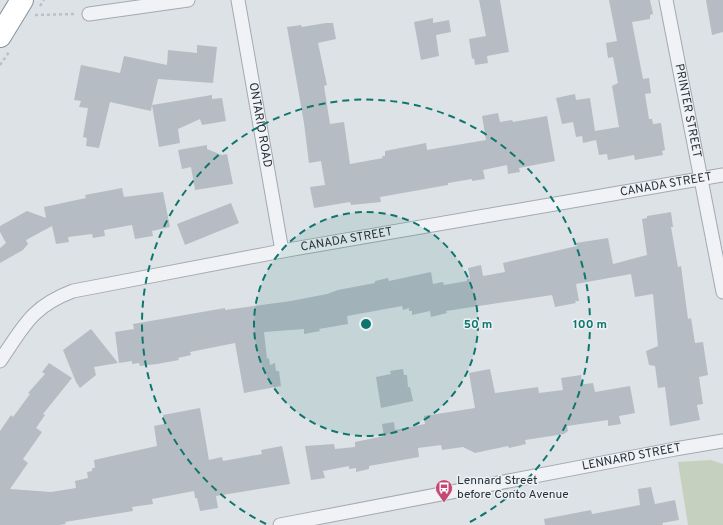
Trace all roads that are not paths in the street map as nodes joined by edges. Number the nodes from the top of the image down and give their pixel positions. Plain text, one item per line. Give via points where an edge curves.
1 (188, 0) edge
2 (238, 0) edge
3 (666, 0) edge
4 (28, 7) edge
5 (89, 14) road end
6 (0, 36) edge
7 (723, 175) edge
8 (700, 179) junction
9 (282, 251) junction
10 (723, 292) edge
11 (0, 360) edge
12 (723, 441) edge
13 (323, 522) edge
14 (280, 525) edge

1 - 5 street
2 - 9 street, ONTARIO ROAD
3 - 8 street, PRINTER STREET
4 - 6 highway
7 - 8 street, CANADA STREET
8 - 9 street, CANADA STREET
8 - 10 street, PRINTER STREET
9 - 11 street, CANADA STREET via 73,291 53,298 32,314
12 - 13 street, LENNARD STREET via 667,450
13 - 14 street, LENNARD STREET

